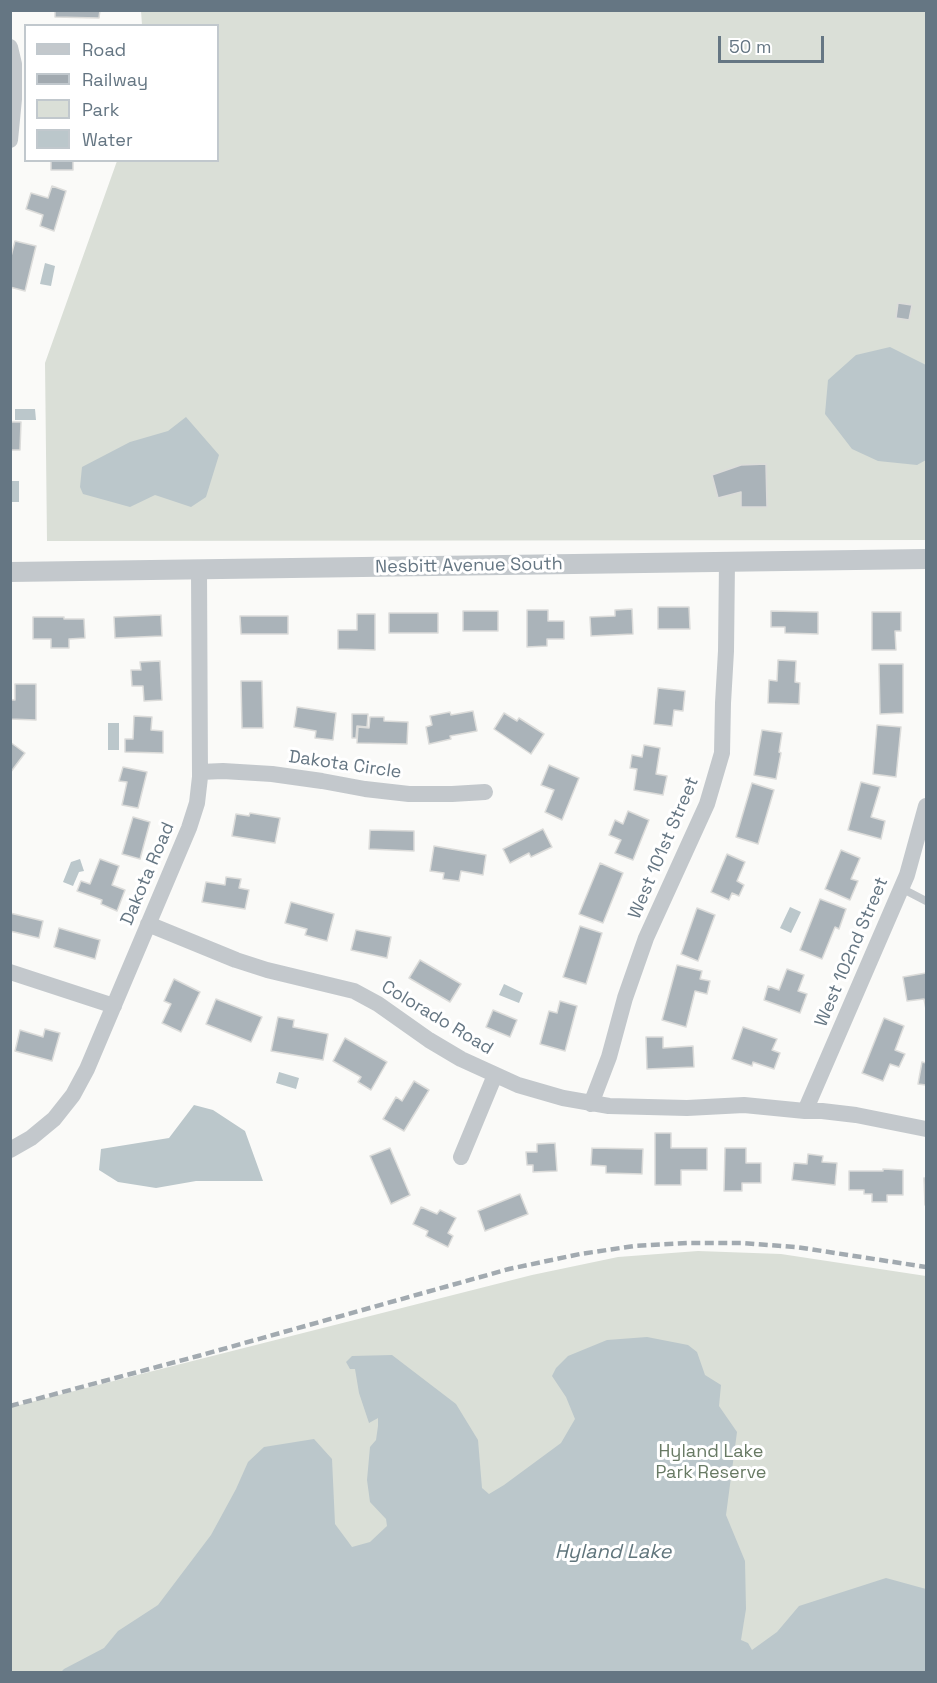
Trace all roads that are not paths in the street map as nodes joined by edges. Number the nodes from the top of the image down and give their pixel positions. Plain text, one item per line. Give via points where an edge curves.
1 (10, 47) edge
2 (10, 140) edge
3 (927, 559) edge
4 (727, 562) junction
5 (199, 570) junction
6 (10, 572) edge
7 (200, 772) junction
8 (485, 792) dead end
9 (927, 806) edge
10 (901, 888) junction
11 (927, 901) edge
12 (148, 924) junction
13 (10, 972) edge
14 (114, 1006) junction
15 (495, 1075) junction
16 (591, 1104) junction
17 (805, 1111) junction
18 (927, 1129) edge
19 (10, 1150) edge
20 (461, 1157) dead end

1 - 2 street via 14,64
3 - 4 street, Nesbitt Avenue South
4 - 5 street, Nesbitt Avenue South
4 - 16 street, West 101st Street via 722,753 707,804 646,938
5 - 6 street, Nesbitt Avenue South
5 - 7 street, Dakota Road
7 - 8 street, Dakota Circle via 272,774 409,794
7 - 12 street, Dakota Road via 197,803 189,828
9 - 10 street, West 102nd Street
10 - 11 lane
10 - 17 street, West 102nd Street
12 - 14 street, Dakota Road
12 - 15 street, Colorado Road via 236,960 354,992 460,1059
13 - 14 street
14 - 19 street, Dakota Road via 73,1095 54,1119
15 - 16 street, Colorado Road
15 - 20 street
16 - 17 street, Colorado Road via 744,1106
17 - 18 street, Colorado Road via 856,1115

